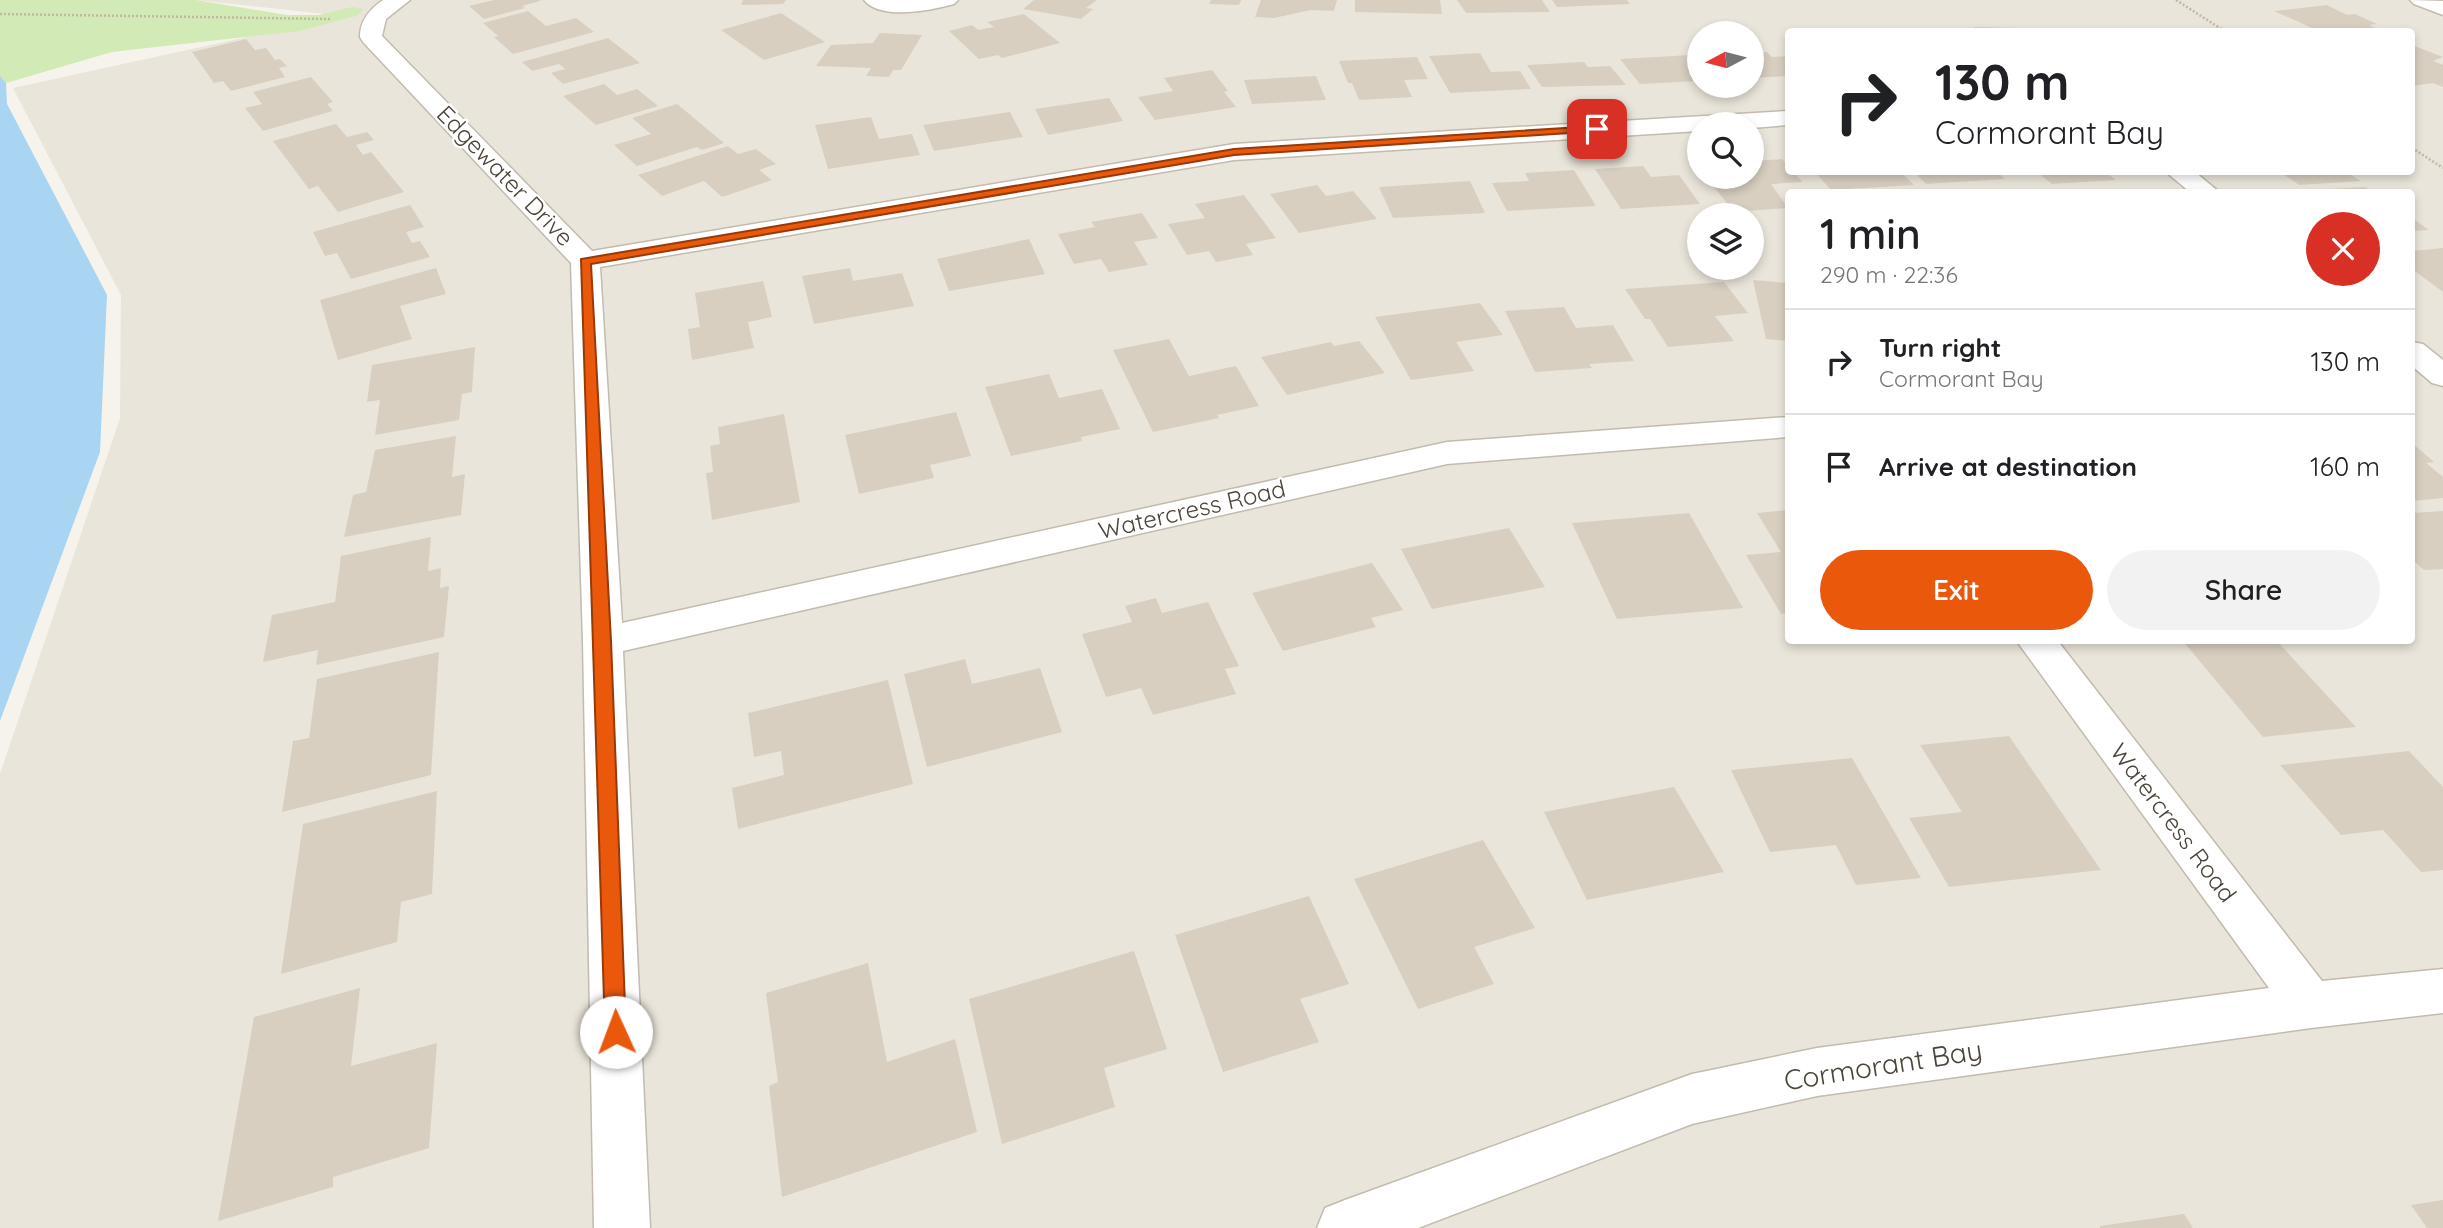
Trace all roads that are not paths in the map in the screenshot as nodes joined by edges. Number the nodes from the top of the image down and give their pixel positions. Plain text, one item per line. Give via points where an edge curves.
1 (875, 0) edge
2 (947, 0) edge
3 (2421, 0) edge
4 (387, 8) edge
5 (2443, 9) edge
6 (1785, 118) edge
7 (2183, 175) edge
8 (2202, 189) edge
9 (585, 261) junction
10 (2415, 353) edge
11 (2443, 376) edge
12 (1785, 427) edge
13 (603, 641) junction
14 (2038, 644) edge
15 (2443, 991) edge
16 (2311, 1005) junction
17 (622, 1228) edge
18 (1345, 1228) edge

1 - 2 street via 913,6
3 - 5 street
4 - 9 street, Edgewater Drive via 370,27 371,37
6 - 9 street via 1234,152
7 - 8 street
9 - 13 street, Edgewater Drive
10 - 11 street
12 - 13 street, Watercress Road via 1447,453
13 - 17 street, Edgewater Drive
14 - 16 street, Watercress Road
15 - 16 street, Cormorant Bay
16 - 18 street, Cormorant Bay via 1818,1072 1692,1099

